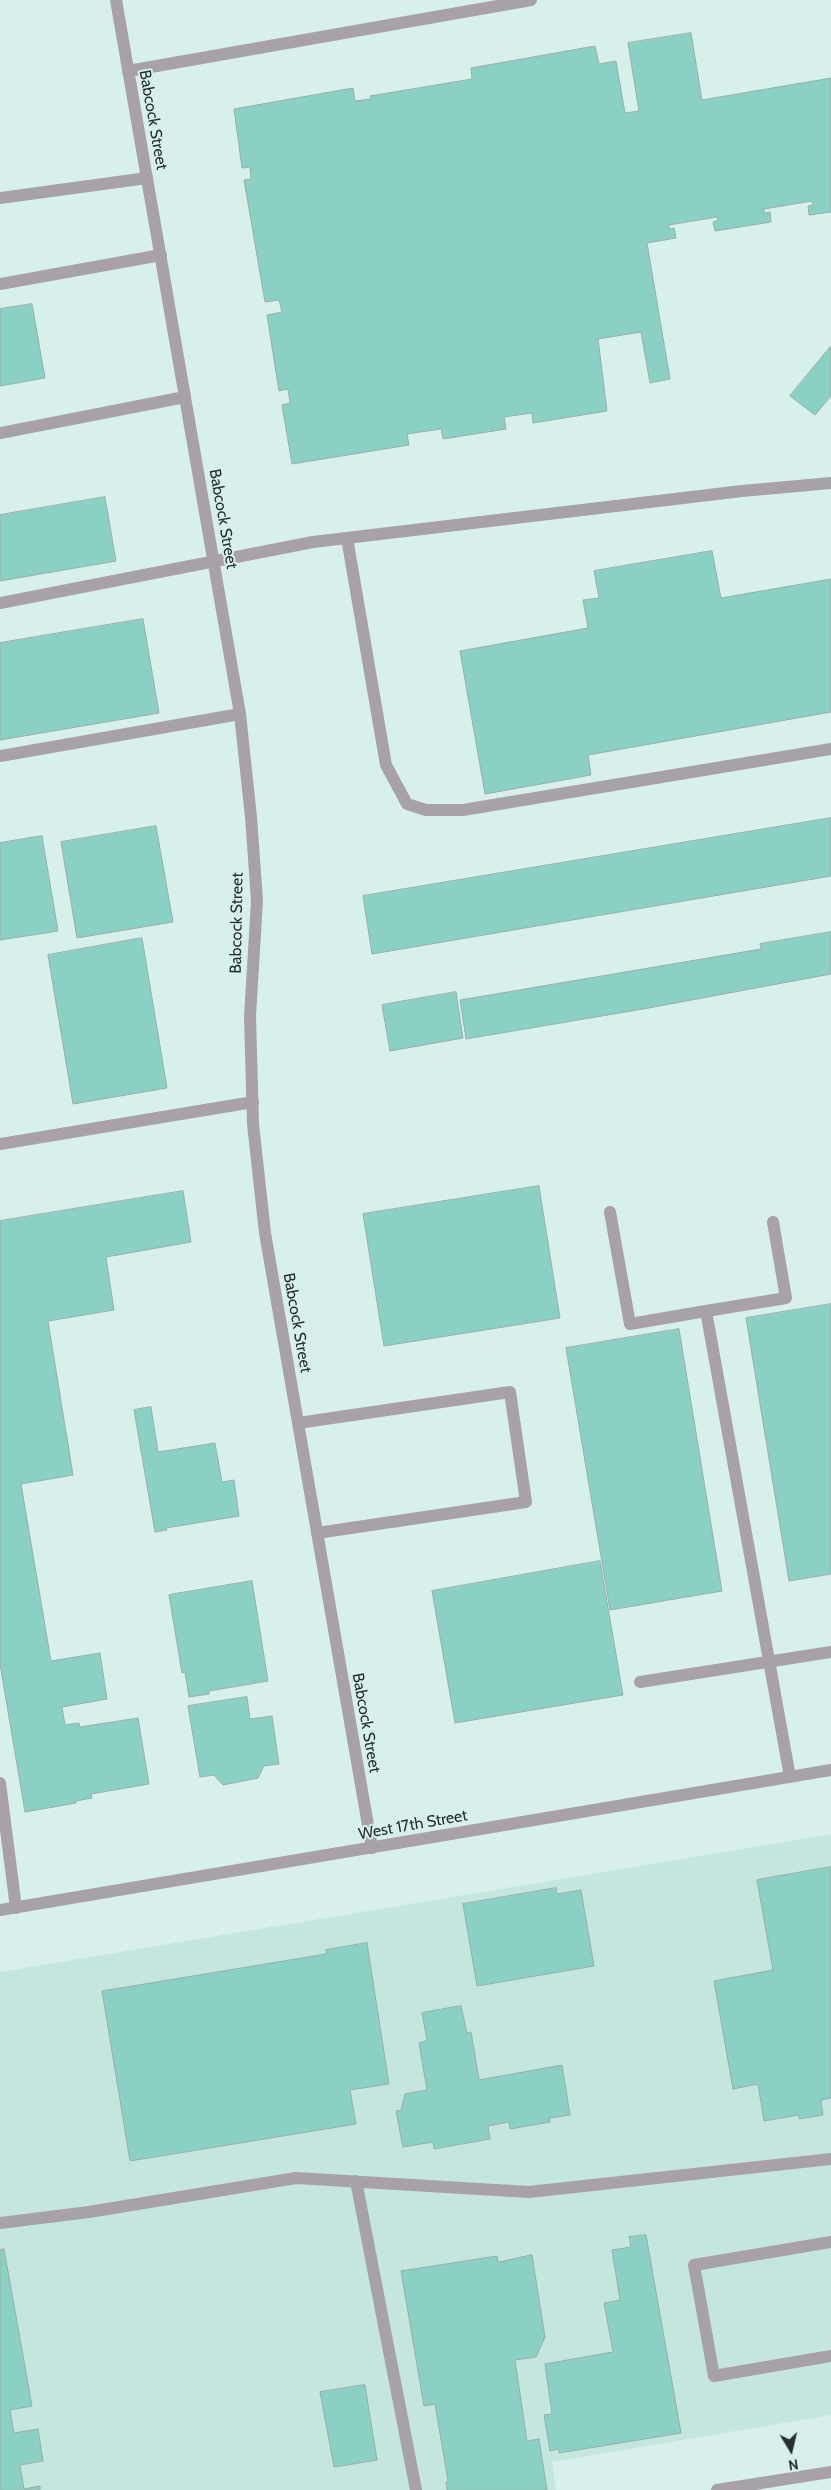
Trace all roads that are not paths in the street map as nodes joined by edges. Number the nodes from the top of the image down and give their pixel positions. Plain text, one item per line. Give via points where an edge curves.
1 (116, 0) edge
2 (532, 0) edge
3 (128, 71) junction
4 (147, 178) junction
5 (0, 198) edge
6 (161, 255) junction
7 (0, 284) edge
8 (185, 397) junction
9 (0, 434) edge
10 (831, 483) edge
11 (347, 538) junction
12 (214, 561) junction
13 (0, 603) edge
14 (240, 714) junction
15 (831, 749) edge
16 (0, 756) edge
17 (253, 1102) junction
18 (0, 1144) edge
19 (610, 1212) dead end
20 (773, 1222) dead end
21 (706, 1311) junction
22 (298, 1423) junction
23 (317, 1532) junction
24 (831, 1652) edge
25 (769, 1661) junction
26 (640, 1682) dead end
27 (831, 1770) edge
28 (790, 1777) junction
29 (0, 1783) edge
30 (372, 1848) junction
31 (16, 1908) junction
32 (0, 1910) edge
33 (831, 2159) edge
34 (356, 2181) junction
35 (0, 2223) edge
36 (831, 2242) edge
37 (831, 2356) edge
38 (831, 2472) edge
39 (416, 2490) edge
40 (717, 2490) edge

1 - 3 street, Babcock Street
2 - 3 street
3 - 4 street, Babcock Street
4 - 5 street
4 - 6 street, Babcock Street
6 - 7 street
6 - 8 street, Babcock Street
8 - 9 street
8 - 12 street, Babcock Street
10 - 11 street
11 - 12 street via 297,544
11 - 15 street via 386,764 408,804 426,810 463,810
12 - 13 street
12 - 14 street, Babcock Street
14 - 16 street
14 - 17 street, Babcock Street via 252,817 257,901 250,1016
17 - 18 street
17 - 22 street, Babcock Street via 265,1233
19 - 21 street via 630,1324
20 - 21 street via 786,1298
21 - 25 street
22 - 23 street, Babcock Street
22 - 23 street via 510,1392 526,1502
23 - 30 street, Babcock Street
24 - 25 street
25 - 26 street
25 - 28 street
27 - 28 street, West 17th Street
28 - 30 street, West 17th Street
29 - 31 street
30 - 31 street, West 17th Street
31 - 32 street, West 17th Street
33 - 34 street via 529,2192
34 - 35 street via 296,2178
34 - 39 street
36 - 37 street via 694,2265 714,2376
38 - 40 street

